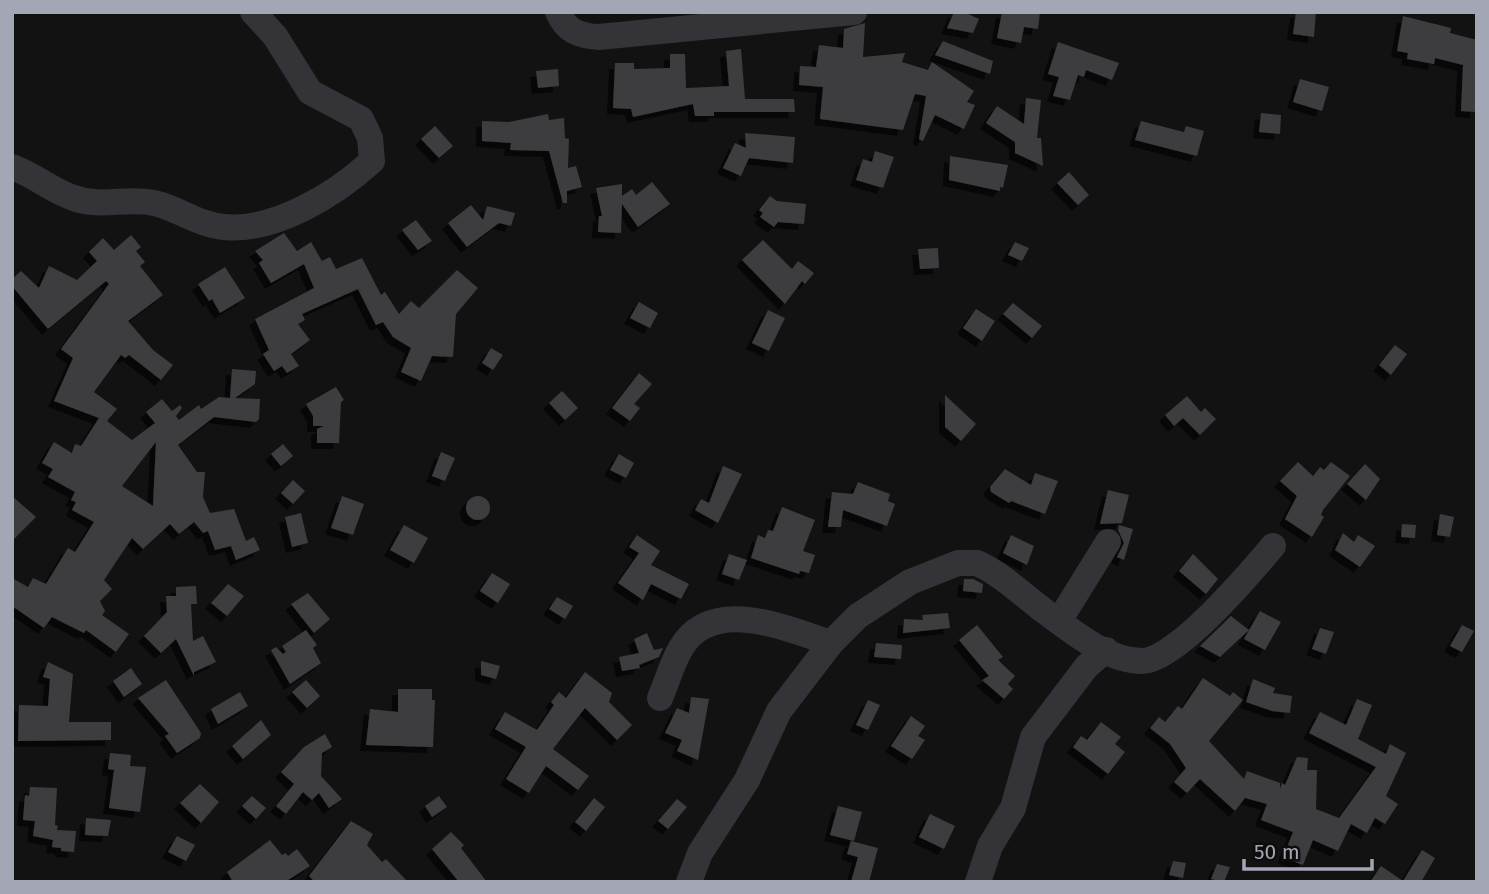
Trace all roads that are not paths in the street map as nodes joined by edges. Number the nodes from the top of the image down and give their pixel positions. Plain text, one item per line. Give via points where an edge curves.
1 (253, 12) edge
2 (558, 12) edge
3 (854, 12) edge
4 (747, 17) edge
5 (12, 167) edge
6 (1108, 542) dead end
7 (1273, 546) dead end
8 (1059, 621) junction
9 (831, 643) junction
10 (1096, 658) junction
11 (660, 698) dead end
12 (691, 874) edge
13 (665, 882) edge
14 (978, 882) edge

1 - 5 street via 275,36 310,92 361,119 370,138 372,161 339,186 263,224 225,228 155,203 75,199
2 - 4 street via 570,30 599,37
3 - 4 street
6 - 8 street
7 - 10 street via 1229,598 1156,658
8 - 9 street via 985,567 963,562 892,592
8 - 10 street via 1081,637
9 - 11 street via 756,621 712,623 683,644
9 - 12 street via 784,703 747,780
10 - 14 street via 1033,737 1013,808 990,846
12 - 13 street

